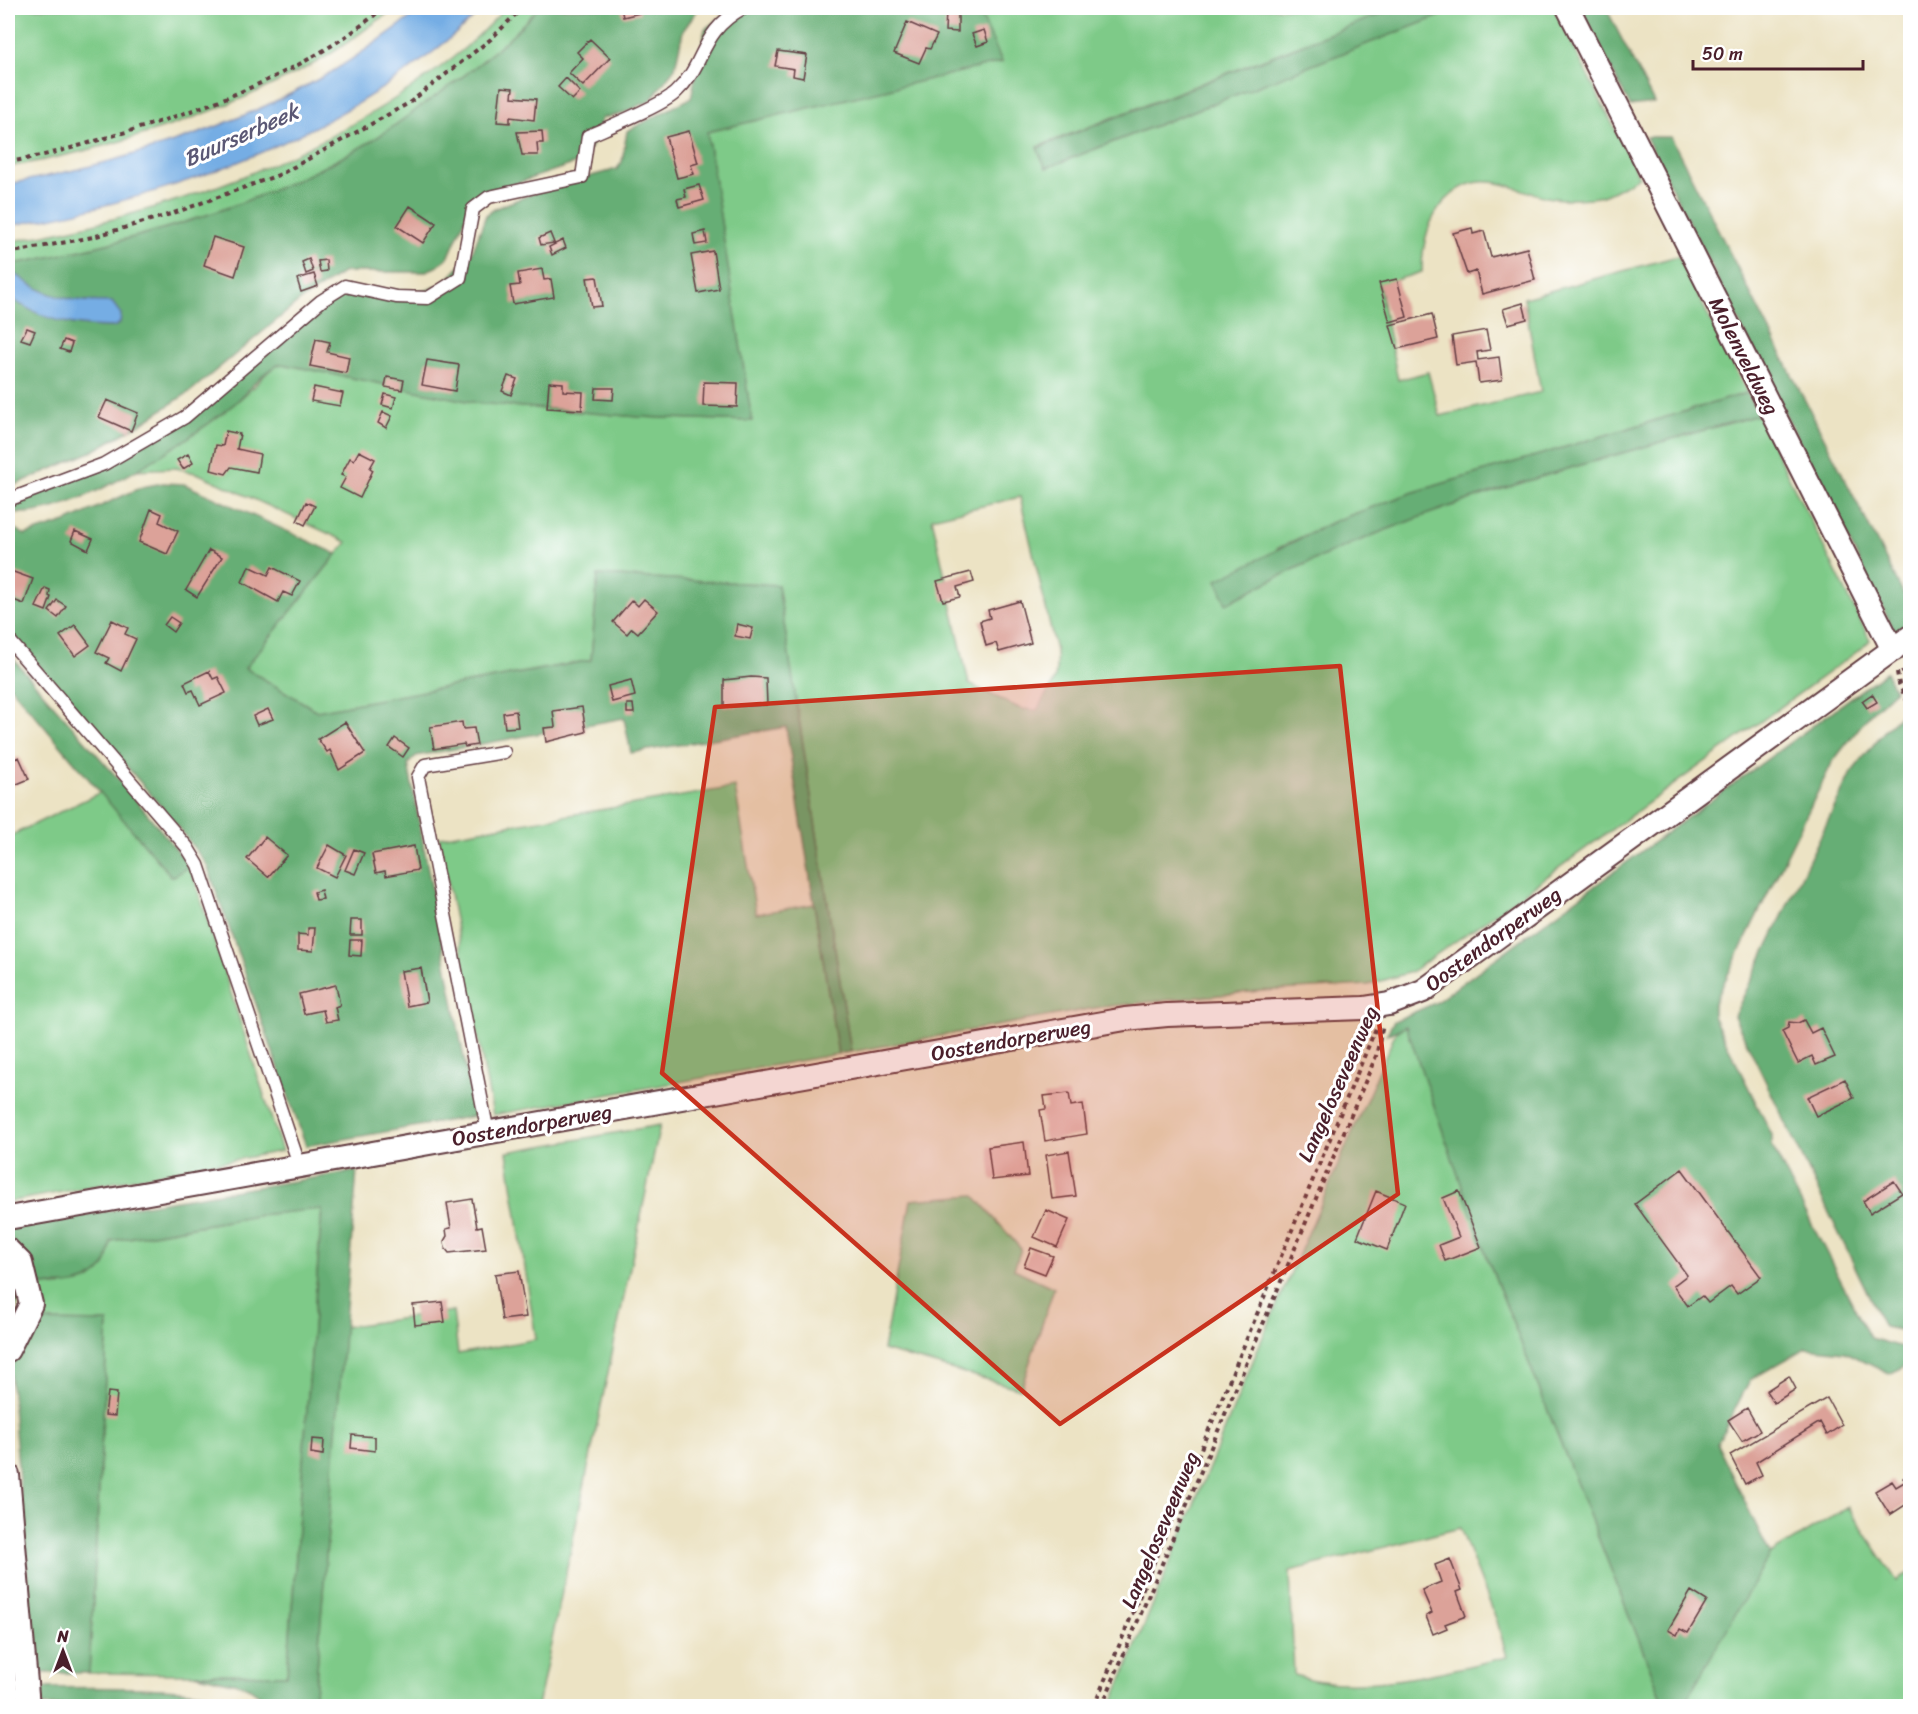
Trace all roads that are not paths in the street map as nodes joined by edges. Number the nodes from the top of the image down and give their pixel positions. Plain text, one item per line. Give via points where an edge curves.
1 (743, 8) edge
2 (1569, 8) edge
3 (8, 500) edge
4 (8, 639) edge
5 (1902, 644) edge
6 (504, 752) dead end
7 (488, 1133) junction
8 (300, 1167) junction
9 (8, 1218) edge
10 (8, 1250) edge
11 (8, 1350) edge
12 (8, 1475) edge
13 (28, 1707) edge

1 - 3 lane via 726,17 709,36 691,73 674,94 588,136 582,177 489,197 473,209 460,278 428,298 396,297 345,286 321,301 185,417 104,464
2 - 5 street, Molenveldweg
4 - 8 lane via 186,846 198,865
5 - 7 street, Oostendorperweg via 1423,991 1389,1004 1125,1019
6 - 7 lane via 425,765 418,777
7 - 8 street, Oostendorperweg
8 - 9 street, Oostendorperweg
10 - 11 street via 21,1263 31,1304
12 - 13 street

